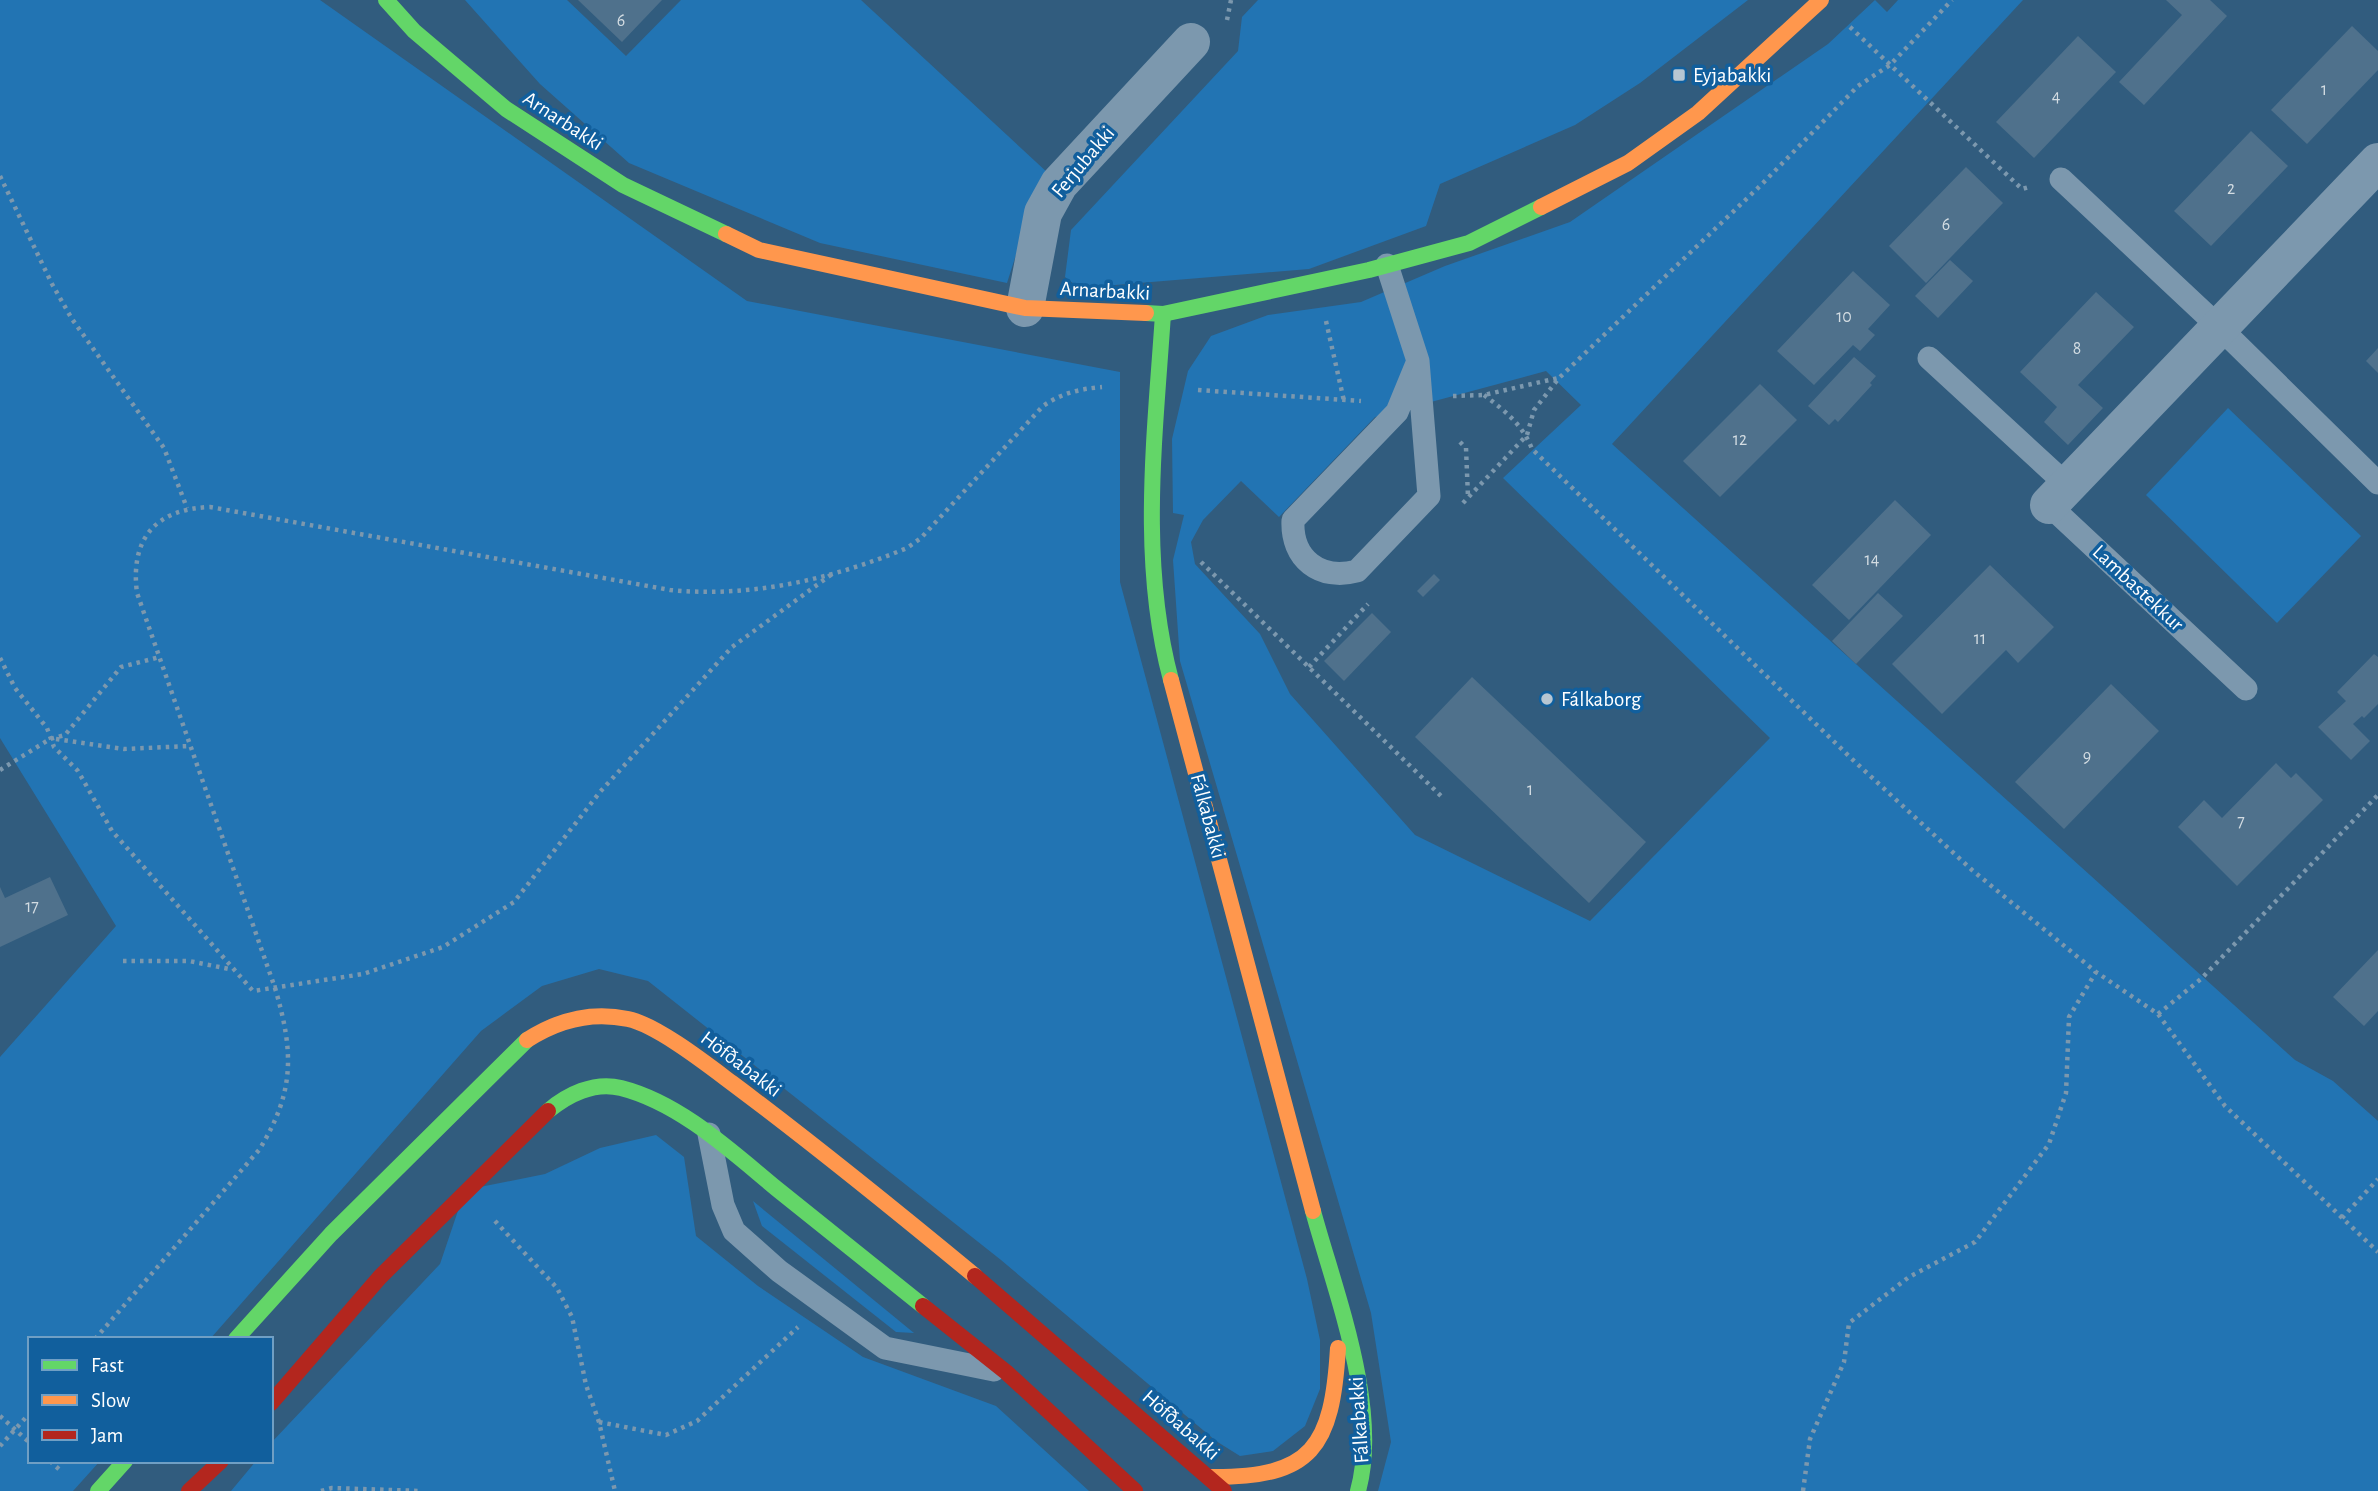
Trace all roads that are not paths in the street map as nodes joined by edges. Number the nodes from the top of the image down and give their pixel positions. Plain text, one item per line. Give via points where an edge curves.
1 (386, 0) edge
2 (1821, 0) edge
3 (1191, 43) dead end
4 (2378, 162) edge
5 (2061, 179) road end
6 (1387, 265) junction
7 (1025, 308) junction
8 (1163, 314) junction
9 (2219, 327) junction
10 (1929, 358) dead end
11 (1418, 361) junction
12 (2378, 483) edge
13 (2058, 495) junction
14 (2246, 690) dead end
15 (709, 1134) junction
16 (1340, 1308) junction
17 (238, 1337) edge
18 (1006, 1372) junction
19 (273, 1401) edge
20 (123, 1463) edge
21 (219, 1463) edge
22 (219, 1463) edge
23 (1210, 1477) junction
24 (98, 1491) edge
25 (189, 1491) edge
26 (202, 1491) edge
27 (1135, 1491) edge
28 (1224, 1491) edge
29 (1358, 1491) edge

1 - 7 street, Arnarbakki via 414,31 506,109 622,185 759,250
2 - 6 street, Arnarbakki via 1699,113 1628,163 1469,243
3 - 7 street, Ferjubakki via 1059,184 1043,213
4 - 9 street
5 - 9 lane
6 - 8 street, Arnarbakki
6 - 11 lane
7 - 8 street, Arnarbakki
8 - 16 street, Fálkabakki via 1150,504 1166,662
9 - 12 lane
9 - 13 street
10 - 13 lane, Lambastekkur
11 - 11 lane via 1396,412 1293,520 1292,533 1300,555 1320,571 1357,571 1429,496
13 - 14 lane, Lambastekkur
15 - 18 street
15 - 18 lane via 723,1205 734,1231 821,1304 885,1348
15 - 19 street via 651,1099 619,1087 594,1087 565,1097 528,1128 380,1277
16 - 23 street, Fálkabakki via 1336,1397 1327,1429 1287,1468 1263,1475
16 - 29 street, Fálkabakki via 1360,1385 1365,1439
17 - 23 street, Höfðabakki via 331,1234 519,1046 550,1025 583,1016 630,1020 685,1048 827,1154
18 - 27 street
20 - 24 street
21 - 25 street
22 - 26 street
23 - 28 street, Höfðabakki

